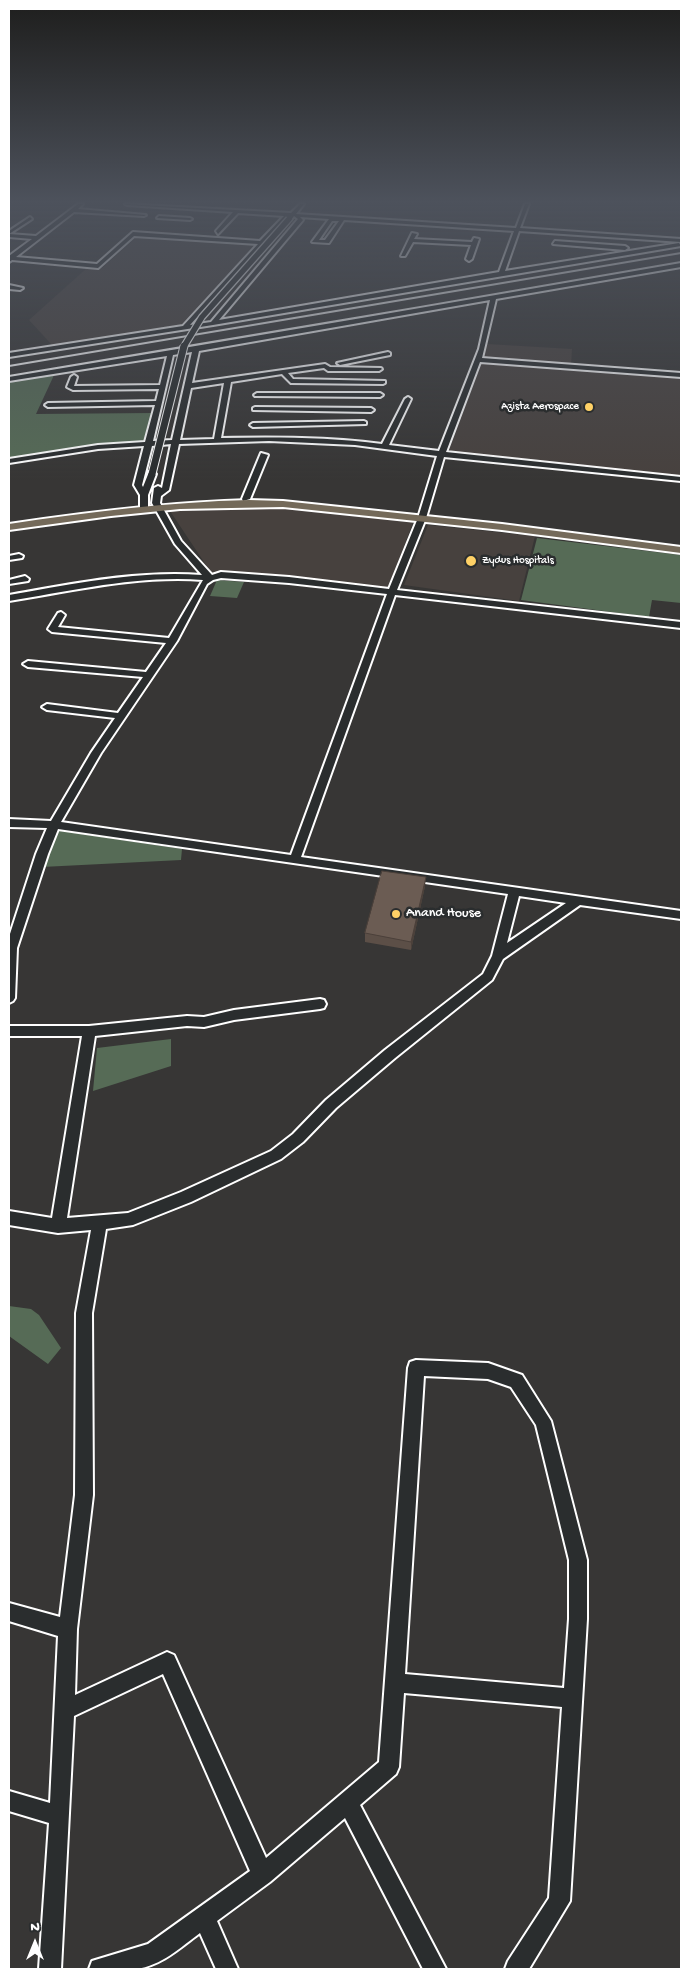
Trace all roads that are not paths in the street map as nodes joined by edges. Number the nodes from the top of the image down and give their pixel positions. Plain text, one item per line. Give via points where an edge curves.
1 (214, 296) edge
2 (220, 296) edge
3 (227, 296) edge
4 (236, 296) edge
5 (364, 296) edge
6 (492, 296) edge
7 (494, 296) edge
8 (214, 322) junction
9 (185, 327) junction
10 (196, 349) junction
11 (170, 353) junction
12 (388, 354) dead end
13 (9, 355) edge
14 (478, 360) junction
15 (325, 366) junction
16 (379, 369) dead end
17 (284, 372) junction
18 (681, 375) edge
19 (260, 376) junction
20 (74, 377) dead end
21 (9, 380) edge
22 (228, 380) junction
23 (383, 382) dead end
24 (188, 386) junction
25 (163, 387) junction
26 (257, 395) junction
27 (380, 395) dead end
28 (408, 399) dead end
29 (159, 403) junction
30 (48, 404) dead end
31 (255, 410) junction
32 (371, 410) dead end
33 (364, 423) dead end
34 (253, 425) junction
35 (304, 427) dead end
36 (251, 439) junction
37 (217, 440) junction
38 (301, 440) junction
39 (174, 442) junction
40 (148, 444) junction
41 (384, 447) junction
42 (440, 455) junction
43 (264, 456) dead end
44 (9, 461) edge
45 (681, 479) edge
46 (246, 499) junction
47 (157, 502) junction
48 (144, 503) junction
49 (423, 517) junction
50 (9, 525) edge
51 (681, 542) edge
52 (681, 550) edge
53 (19, 556) dead end
54 (9, 558) edge
55 (210, 578) junction
56 (25, 579) dead end
57 (9, 582) edge
58 (392, 592) junction
59 (9, 598) edge
60 (61, 615) dead end
61 (681, 625) edge
62 (172, 641) junction
63 (28, 664) dead end
64 (148, 675) junction
65 (46, 708) dead end
66 (121, 716) junction
67 (9, 823) edge
68 (54, 825) junction
69 (296, 859) junction
70 (515, 890) junction
71 (578, 900) junction
72 (681, 915) edge
73 (498, 956) junction
74 (9, 998) edge
75 (320, 1004) dead end
76 (9, 1031) edge
77 (89, 1031) junction
78 (9, 1218) edge
79 (100, 1223) junction
80 (58, 1226) junction
81 (9, 1612) edge
82 (68, 1629) junction
83 (395, 1683) junction
84 (573, 1698) junction
85 (64, 1710) junction
86 (9, 1801) edge
87 (348, 1803) junction
88 (60, 1816) junction
89 (263, 1875) junction
90 (204, 1917) junction
91 (50, 1969) edge
92 (100, 1969) edge
93 (228, 1969) edge
94 (435, 1969) edge
95 (516, 1969) edge

1 - 9 street
2 - 48 street, bridge via 184,345
3 - 47 street via 210,316 190,352
4 - 8 street
5 - 8 street
6 - 10 street
7 - 14 street
8 - 9 street
9 - 13 street
10 - 11 street
10 - 24 street
11 - 21 street
11 - 25 street
12 - 15 street
14 - 18 street
14 - 42 street
15 - 16 street via 328,369
15 - 17 street
17 - 19 street
17 - 23 street via 291,381
19 - 22 street
19 - 26 street
20 - 25 street via 71,388
22 - 24 street
22 - 37 street
24 - 39 street
25 - 29 street
26 - 27 street
26 - 31 street
28 - 41 street
29 - 30 street
29 - 40 street
31 - 32 street
31 - 34 street
33 - 34 street
34 - 36 street
35 - 38 street
36 - 37 street
36 - 38 street
37 - 39 street
38 - 41 street
39 - 40 street
39 - 47 street via 165,490
40 - 44 street via 98,447
40 - 48 street via 138,486
41 - 42 street
42 - 45 street
42 - 49 street
43 - 46 street
46 - 47 main road
46 - 49 main road via 284,500
47 - 48 main road
47 - 49 main road via 283,504
47 - 55 street via 178,542
48 - 50 main road
49 - 51 main road
49 - 52 main road
49 - 58 street
53 - 54 street
55 - 58 street via 221,575 289,580
55 - 59 street via 177,576 127,580
55 - 62 street via 204,583
56 - 57 street
58 - 61 street
58 - 69 street
60 - 62 street via 52,629
62 - 64 street
63 - 64 street
64 - 66 street
65 - 66 street
66 - 68 street
67 - 68 street
68 - 69 street
68 - 74 street via 11,948
69 - 70 street
70 - 71 street
70 - 73 street
71 - 72 street
71 - 73 street
73 - 79 street via 488,977 478,987 383,1060 276,1155 158,1209 128,1220
75 - 77 street via 204,1022
76 - 77 street
77 - 80 street
78 - 80 street
79 - 80 street
79 - 82 street via 84,1313 84,1494
81 - 82 street
82 - 85 street
83 - 84 street
83 - 84 street via 416,1368 488,1371 516,1381 543,1421 578,1560
83 - 87 street via 390,1767
84 - 95 street via 559,1901
85 - 88 street
85 - 89 street via 167,1662
86 - 88 street
87 - 89 street
87 - 94 street
88 - 91 street
89 - 90 street
90 - 92 street via 154,1953
90 - 93 street

